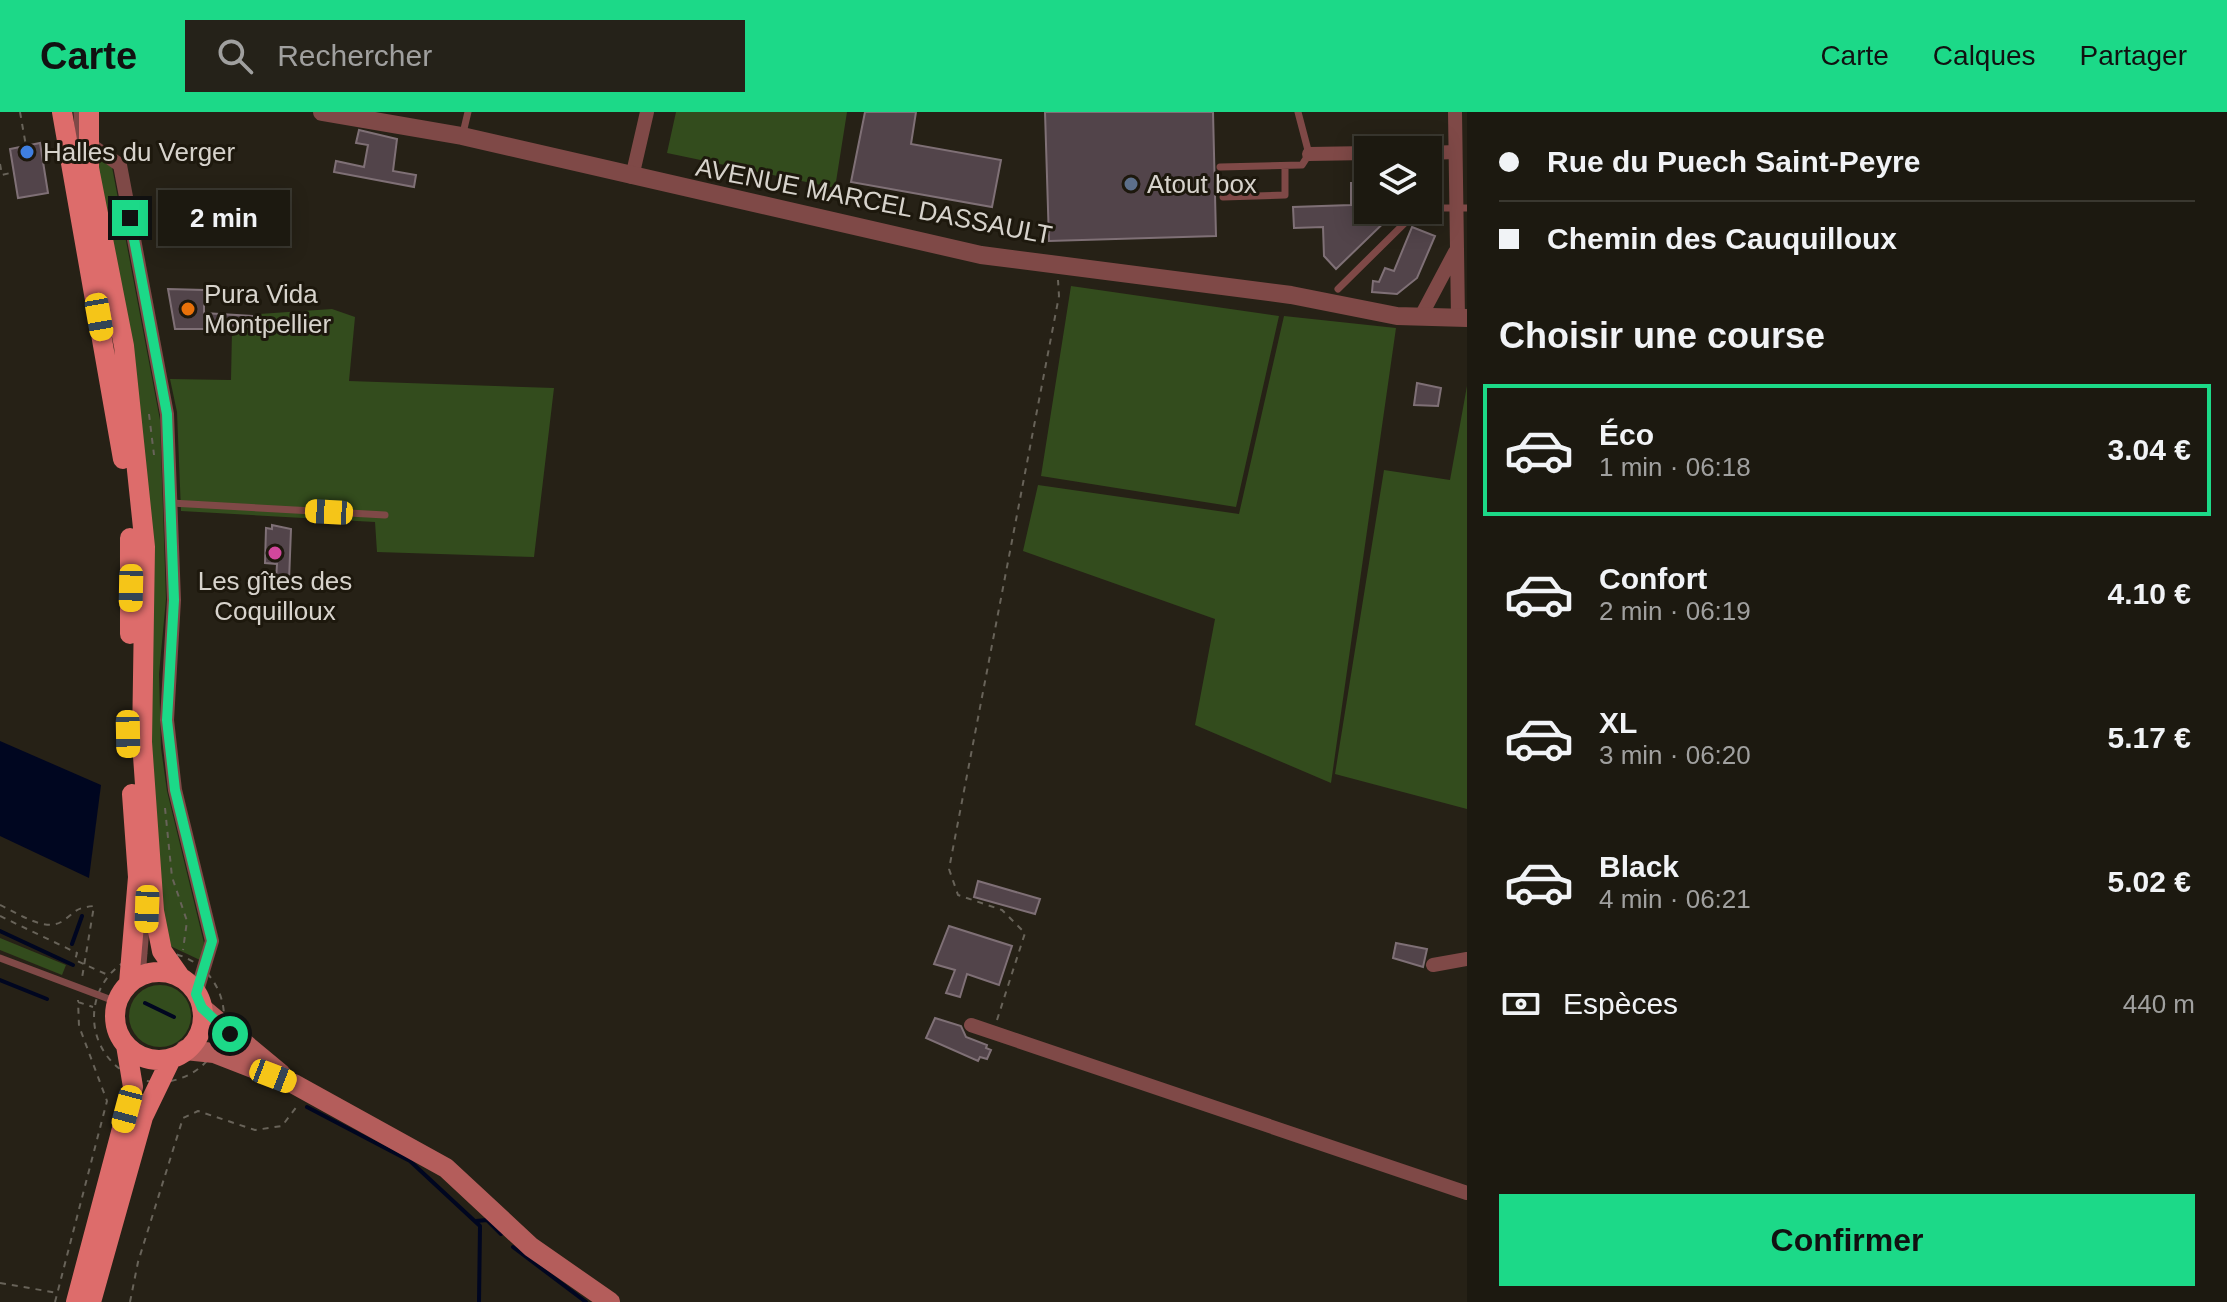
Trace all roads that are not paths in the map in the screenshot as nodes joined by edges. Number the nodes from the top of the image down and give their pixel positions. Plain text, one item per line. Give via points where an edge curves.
1 (62, 112) edge
2 (77, 112) edge
3 (89, 112) edge
4 (322, 112) edge
5 (468, 112) edge
6 (647, 112) edge
7 (1298, 112) edge
8 (1455, 112) edge
9 (462, 136) junction
10 (88, 143) junction
11 (1442, 152) edge
12 (1455, 152) junction
13 (1354, 153) edge
14 (1309, 154) junction
15 (1285, 166) junction
16 (1220, 167) dead end
17 (632, 177) junction
18 (1223, 197) dead end
19 (1461, 208) edge
20 (1404, 224) edge
21 (1455, 252) junction
22 (1338, 289) dead end
23 (1420, 318) junction
24 (1463, 318) edge
25 (171, 503) junction
26 (385, 515) dead end
27 (152, 859) junction
28 (0, 958) edge
29 (1467, 959) edge
30 (1433, 965) dead end
31 (181, 978) junction
32 (129, 983) junction
33 (117, 1002) junction
34 (200, 1009) junction
35 (971, 1025) dead end
36 (126, 1045) junction
37 (178, 1055) junction
38 (301, 1088) junction
39 (1467, 1193) edge
40 (67, 1297) edge
41 (91, 1302) edge
42 (610, 1302) edge

1 - 32 main road via 126,490 131,550 129,755 138,905
2 - 27 lane via 82,174 133,480 139,568 136,777 142,832
3 - 10 main road
4 - 9 street, AVENUE MARCEL DASSAULT
5 - 9 lane
6 - 17 street
7 - 14 lane
8 - 12 street
9 - 17 street, AVENUE MARCEL DASSAULT
10 - 25 street via 120,165 167,414
10 - 27 main road via 99,229 124,346 142,520 142,742
11 - 12 street
12 - 19 street
13 - 14 street
14 - 15 lane via 1302,165
15 - 16 lane
15 - 18 lane via 1285,195
17 - 23 street, AVENUE MARCEL DASSAULT via 981,255 1291,295
19 - 21 street
20 - 22 lane
21 - 23 street
21 - 24 street via 1460,258
23 - 24 street, AVENUE MARCEL DASSAULT
25 - 26 lane
25 - 34 street via 174,600 168,735 175,790 212,941
27 - 31 main road via 162,951
28 - 33 lane
29 - 30 street
31 - 32 main road via 152,974
31 - 34 main road
32 - 33 main road
33 - 36 main road via 115,1023
34 - 37 main road
34 - 38 main road
35 - 39 street
36 - 37 main road via 151,1059
36 - 40 main road via 133,1087
37 - 38 main road via 214,1053
37 - 41 main road via 143,1117
38 - 42 main road via 446,1168 531,1247

